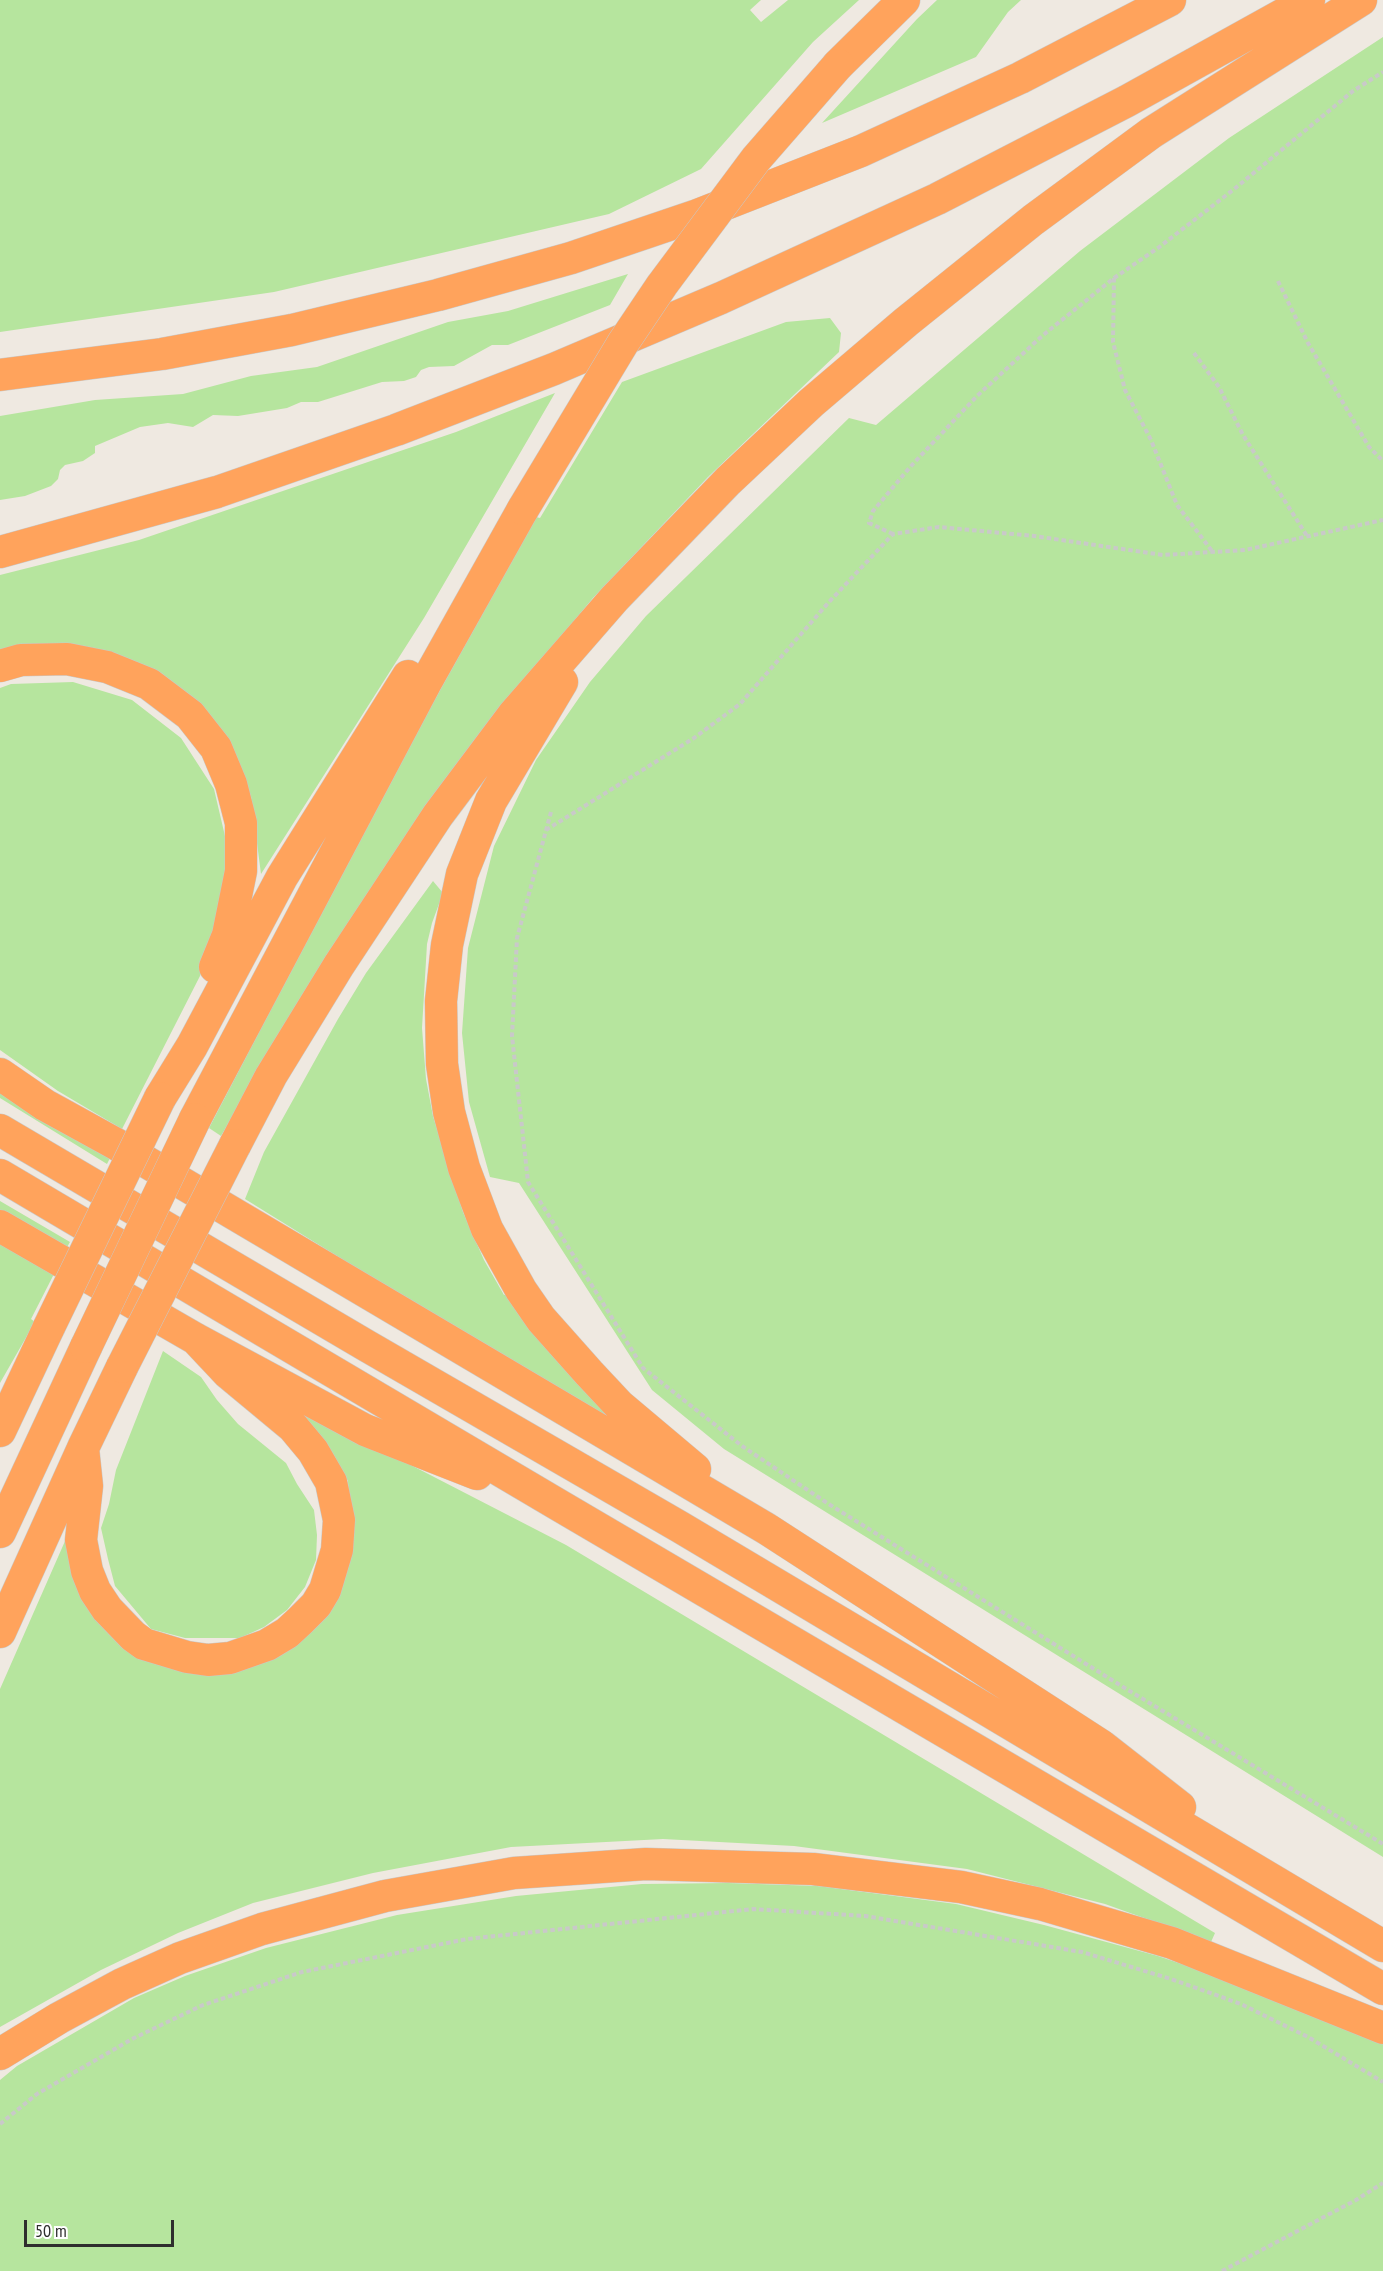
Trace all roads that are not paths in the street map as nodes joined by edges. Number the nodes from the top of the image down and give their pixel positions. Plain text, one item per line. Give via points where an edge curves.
1 (904, 0) edge
2 (1170, 0) edge
3 (1309, 0) edge
4 (1361, 0) edge
5 (0, 375) edge
6 (516, 521) junction
7 (0, 552) edge
8 (615, 598) junction
9 (0, 666) edge
10 (0, 1074) edge
11 (167, 1086) junction
12 (0, 1130) edge
13 (0, 1175) edge
14 (0, 1226) edge
15 (196, 1340) junction
16 (3, 1420) edge
17 (83, 1448) junction
18 (562, 1507) junction
19 (767, 1529) junction
20 (0, 1532) edge
21 (0, 1632) edge
22 (1280, 1885) junction
23 (1383, 1946) edge
24 (1383, 1989) edge
25 (1383, 2028) edge
26 (0, 2054) edge

1 - 6 highway, bridge via 838,65 756,159 662,285
2 - 5 highway via 1020,78 861,151 695,216 570,258 438,296 292,330 162,354
3 - 7 highway via 1127,101 937,199 554,369 396,430 217,492
4 - 8 highway via 1151,133 1033,220 811,402
6 - 11 highway via 424,651 288,867
6 - 20 highway, bridge via 425,684 195,1119
8 - 17 highway, bridge via 513,715 438,815 339,965 271,1076
8 - 19 highway via 491,801 462,874 447,945 441,1001 442,1064 449,1112 464,1168 487,1229 541,1318 619,1405
9 - 11 highway via 21,660 67,659 107,667 149,684 190,715 216,748 227,775 241,823 241,871 228,936
10 - 19 highway via 45,1105
11 - 16 highway, bridge
12 - 22 highway via 680,1527
13 - 18 highway
14 - 15 highway
15 - 17 highway via 293,1427 331,1482 339,1520 337,1550 325,1590 301,1620 267,1645 230,1658 187,1657 144,1644 133,1636 107,1609 87,1571 81,1540 87,1486
15 - 18 highway via 365,1430
17 - 21 highway
18 - 24 highway
19 - 22 highway via 1102,1746
22 - 23 highway
25 - 26 highway via 1173,1943 1040,1904 961,1887 813,1869 646,1864 514,1874 384,1896 262,1929 122,1984

